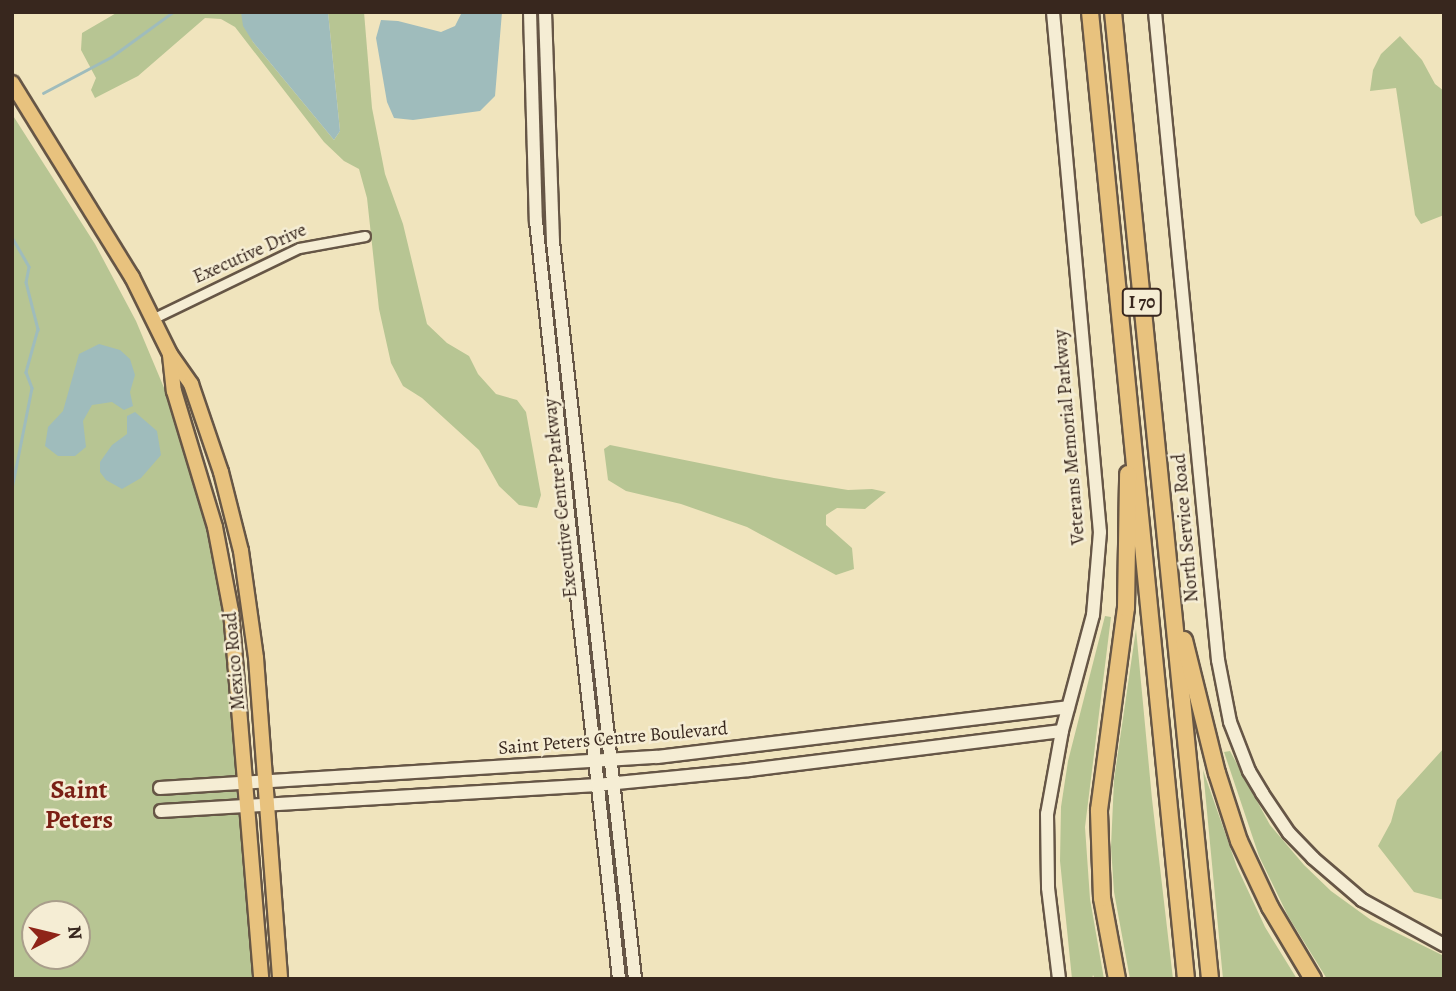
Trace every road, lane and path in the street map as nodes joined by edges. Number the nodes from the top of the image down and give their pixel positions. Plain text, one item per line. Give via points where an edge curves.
1 (530, 12) edge
2 (545, 12) edge
3 (1053, 12) edge
4 (1090, 12) edge
5 (1113, 12) edge
6 (1155, 12) edge
7 (15, 89) edge
8 (365, 236) dead end
9 (152, 319) junction
10 (170, 354) junction
11 (1131, 444) junction
12 (1171, 591) junction
13 (1068, 707) junction
14 (1062, 731) junction
15 (611, 761) junction
16 (594, 762) junction
17 (264, 782) junction
18 (245, 783) junction
19 (614, 783) junction
20 (597, 785) junction
21 (160, 788) dead end
22 (265, 803) junction
23 (246, 805) junction
24 (161, 811) dead end
25 (1444, 945) edge
26 (261, 979) edge
27 (280, 979) edge
28 (619, 979) edge
29 (635, 979) edge
30 (1059, 979) edge
31 (1117, 979) edge
32 (1186, 979) edge
33 (1210, 979) edge
34 (1313, 979) edge

1 - 16 street, Executive Centre Parkway via 536,221
2 - 15 street, Executive Centre Parkway via 553,242
3 - 13 street, Veterans Memorial Parkway via 1100,532 1093,615
4 - 11 highway, I 70
5 - 12 highway, I 70
6 - 25 street, North Service Road via 1217,652 1230,722 1250,771 1289,833 1362,900
7 - 9 main road, Mexico Road via 132,277
8 - 9 street, Executive Drive via 299,248
9 - 10 main road, Mexico Road
10 - 17 main road, Mexico Road via 199,402 240,551 256,658
10 - 18 main road, Mexico Road via 174,391 203,478 225,576
11 - 31 highway via 1125,500 1126,608 1099,810 1102,898
11 - 32 highway, I 70
12 - 33 highway, I 70
12 - 34 highway via 1217,773 1240,841 1270,907
13 - 14 street, Veterans Memorial Parkway
13 - 15 street, Saint Peters Centre Boulevard
14 - 19 street
14 - 30 street, Veterans Memorial Parkway via 1046,840
15 - 16 street, Saint Peters Centre Boulevard
15 - 19 street, Executive Centre Parkway
16 - 17 street, Saint Peters Centre Boulevard
16 - 20 street, Executive Centre Parkway
17 - 18 street, Saint Peters Centre Boulevard
17 - 22 main road, Mexico Road
18 - 21 street, Saint Peters Centre Boulevard
18 - 23 main road, Mexico Road
19 - 20 street
19 - 29 street, Executive Centre Parkway
20 - 22 street
20 - 28 street, Executive Centre Parkway
22 - 23 street
22 - 27 main road, Mexico Road
23 - 24 street
23 - 26 main road, Mexico Road

